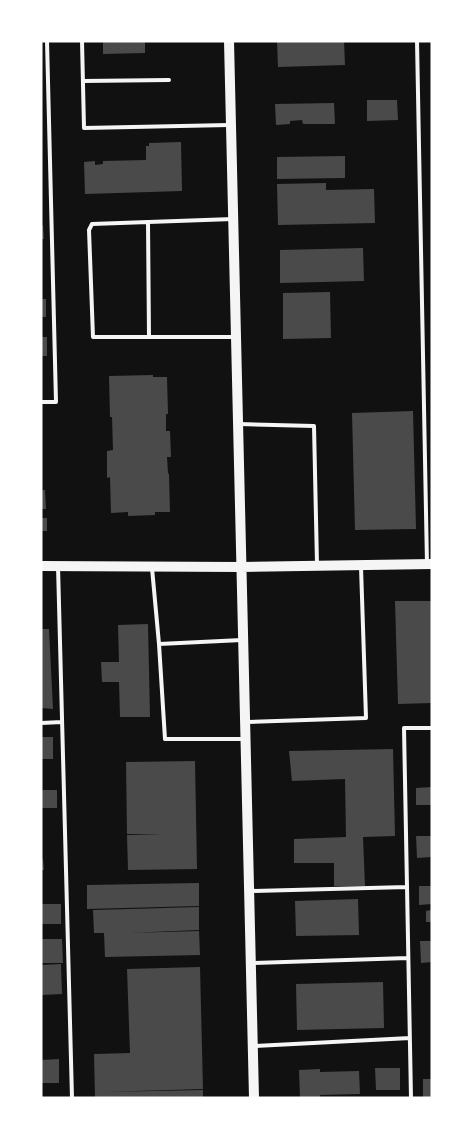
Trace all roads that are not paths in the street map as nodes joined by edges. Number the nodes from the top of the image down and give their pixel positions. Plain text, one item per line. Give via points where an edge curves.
1 (47, 41) edge
2 (82, 41) edge
3 (229, 41) edge
4 (417, 41) edge
5 (169, 80) dead end
6 (83, 82) junction
7 (231, 125) junction
8 (233, 219) junction
9 (148, 222) junction
10 (149, 337) junction
11 (236, 337) junction
12 (41, 402) edge
13 (238, 424) junction
14 (429, 564) edge
15 (361, 565) junction
16 (41, 566) edge
17 (58, 566) junction
18 (152, 566) junction
19 (317, 566) junction
20 (241, 567) junction
21 (243, 640) junction
22 (159, 644) junction
23 (62, 722) junction
24 (245, 722) junction
25 (41, 723) edge
26 (432, 728) edge
27 (245, 739) junction
28 (407, 887) junction
29 (249, 891) junction
30 (408, 958) junction
31 (251, 963) junction
32 (410, 1038) junction
33 (252, 1046) junction
34 (72, 1098) edge
35 (254, 1098) edge
36 (411, 1098) edge

1 - 12 lane via 56,402
2 - 6 lane
3 - 7 main road
4 - 14 lane
5 - 6 lane
6 - 7 lane via 84,128
7 - 8 main road
8 - 9 lane
8 - 11 main road
9 - 10 lane
9 - 10 lane via 92,224 89,230 93,337
10 - 11 lane
11 - 13 main road
13 - 19 lane via 314,426
13 - 20 main road
14 - 15 main road
15 - 19 main road
15 - 24 lane via 366,718
16 - 17 main road
17 - 18 main road
17 - 23 lane
18 - 20 main road
18 - 22 lane
19 - 20 main road
20 - 21 main road
21 - 22 lane
21 - 24 main road
22 - 27 lane via 165,739
23 - 25 lane
23 - 34 lane
24 - 27 main road
26 - 28 lane via 404,728
27 - 29 main road
28 - 29 lane
28 - 30 lane
29 - 31 main road
30 - 31 lane
30 - 32 lane
31 - 33 main road
32 - 33 lane
32 - 36 lane
33 - 35 main road

